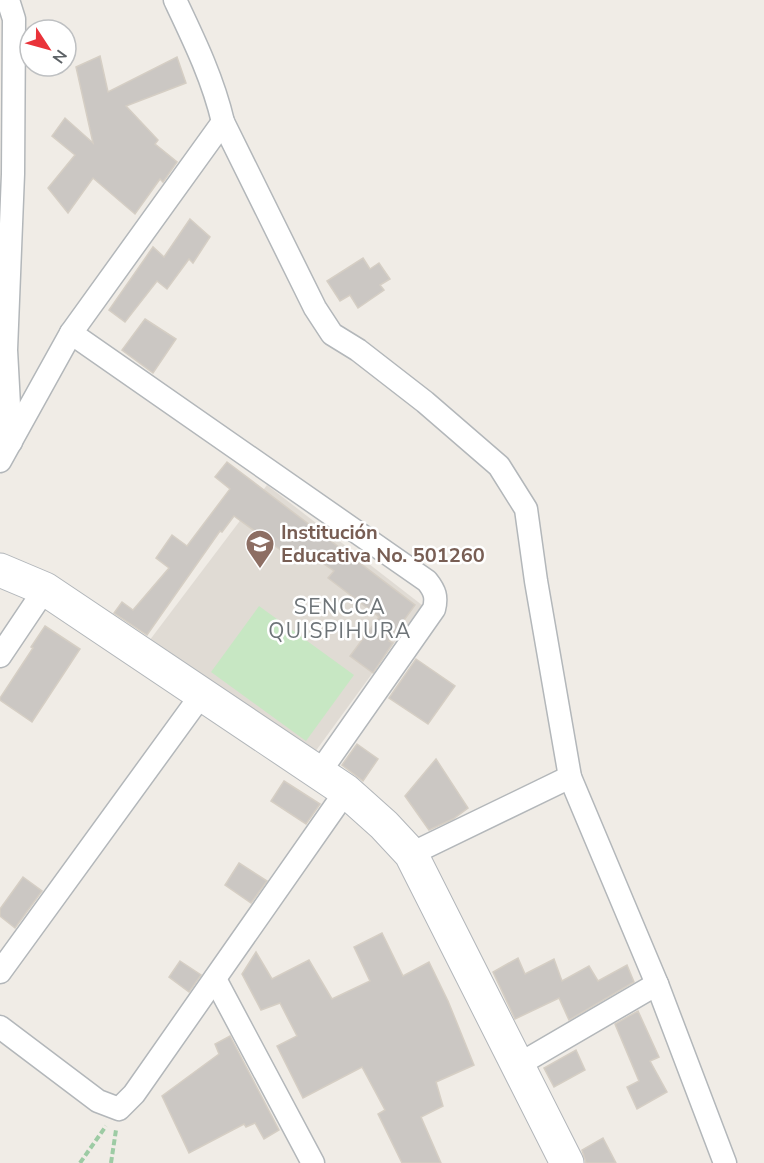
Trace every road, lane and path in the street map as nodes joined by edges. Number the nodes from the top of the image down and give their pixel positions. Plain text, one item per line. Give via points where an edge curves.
1 (8, 0) edge
2 (175, 0) edge
3 (223, 122) junction
4 (71, 333) junction
5 (5, 451) edge
6 (0, 570) edge
7 (45, 589) junction
8 (0, 656) edge
9 (202, 694) junction
10 (319, 773) junction
11 (570, 777) junction
12 (346, 791) junction
13 (411, 854) junction
14 (0, 972) edge
15 (215, 979) junction
16 (657, 984) junction
17 (0, 1027) edge
18 (518, 1065) junction
19 (119, 1109) junction
20 (80, 1163) edge
21 (111, 1163) edge
22 (313, 1163) edge
23 (567, 1163) edge
24 (725, 1163) edge

1 - 5 street via 14,19 13,174
2 - 3 street via 198,49
3 - 4 street
3 - 11 street via 315,308 332,334 424,402 499,466 526,509
4 - 5 street
4 - 10 street via 427,581 433,589 437,597 434,609
6 - 7 main road
7 - 8 street
7 - 9 main road
9 - 10 main road
9 - 14 street
10 - 12 main road
11 - 13 street
11 - 16 street
12 - 13 main road
12 - 15 street
13 - 18 main road
15 - 19 street via 134,1094
15 - 22 street
16 - 18 street
16 - 24 street
17 - 19 street via 98,1101
18 - 23 main road
19 - 20 path
19 - 21 path

